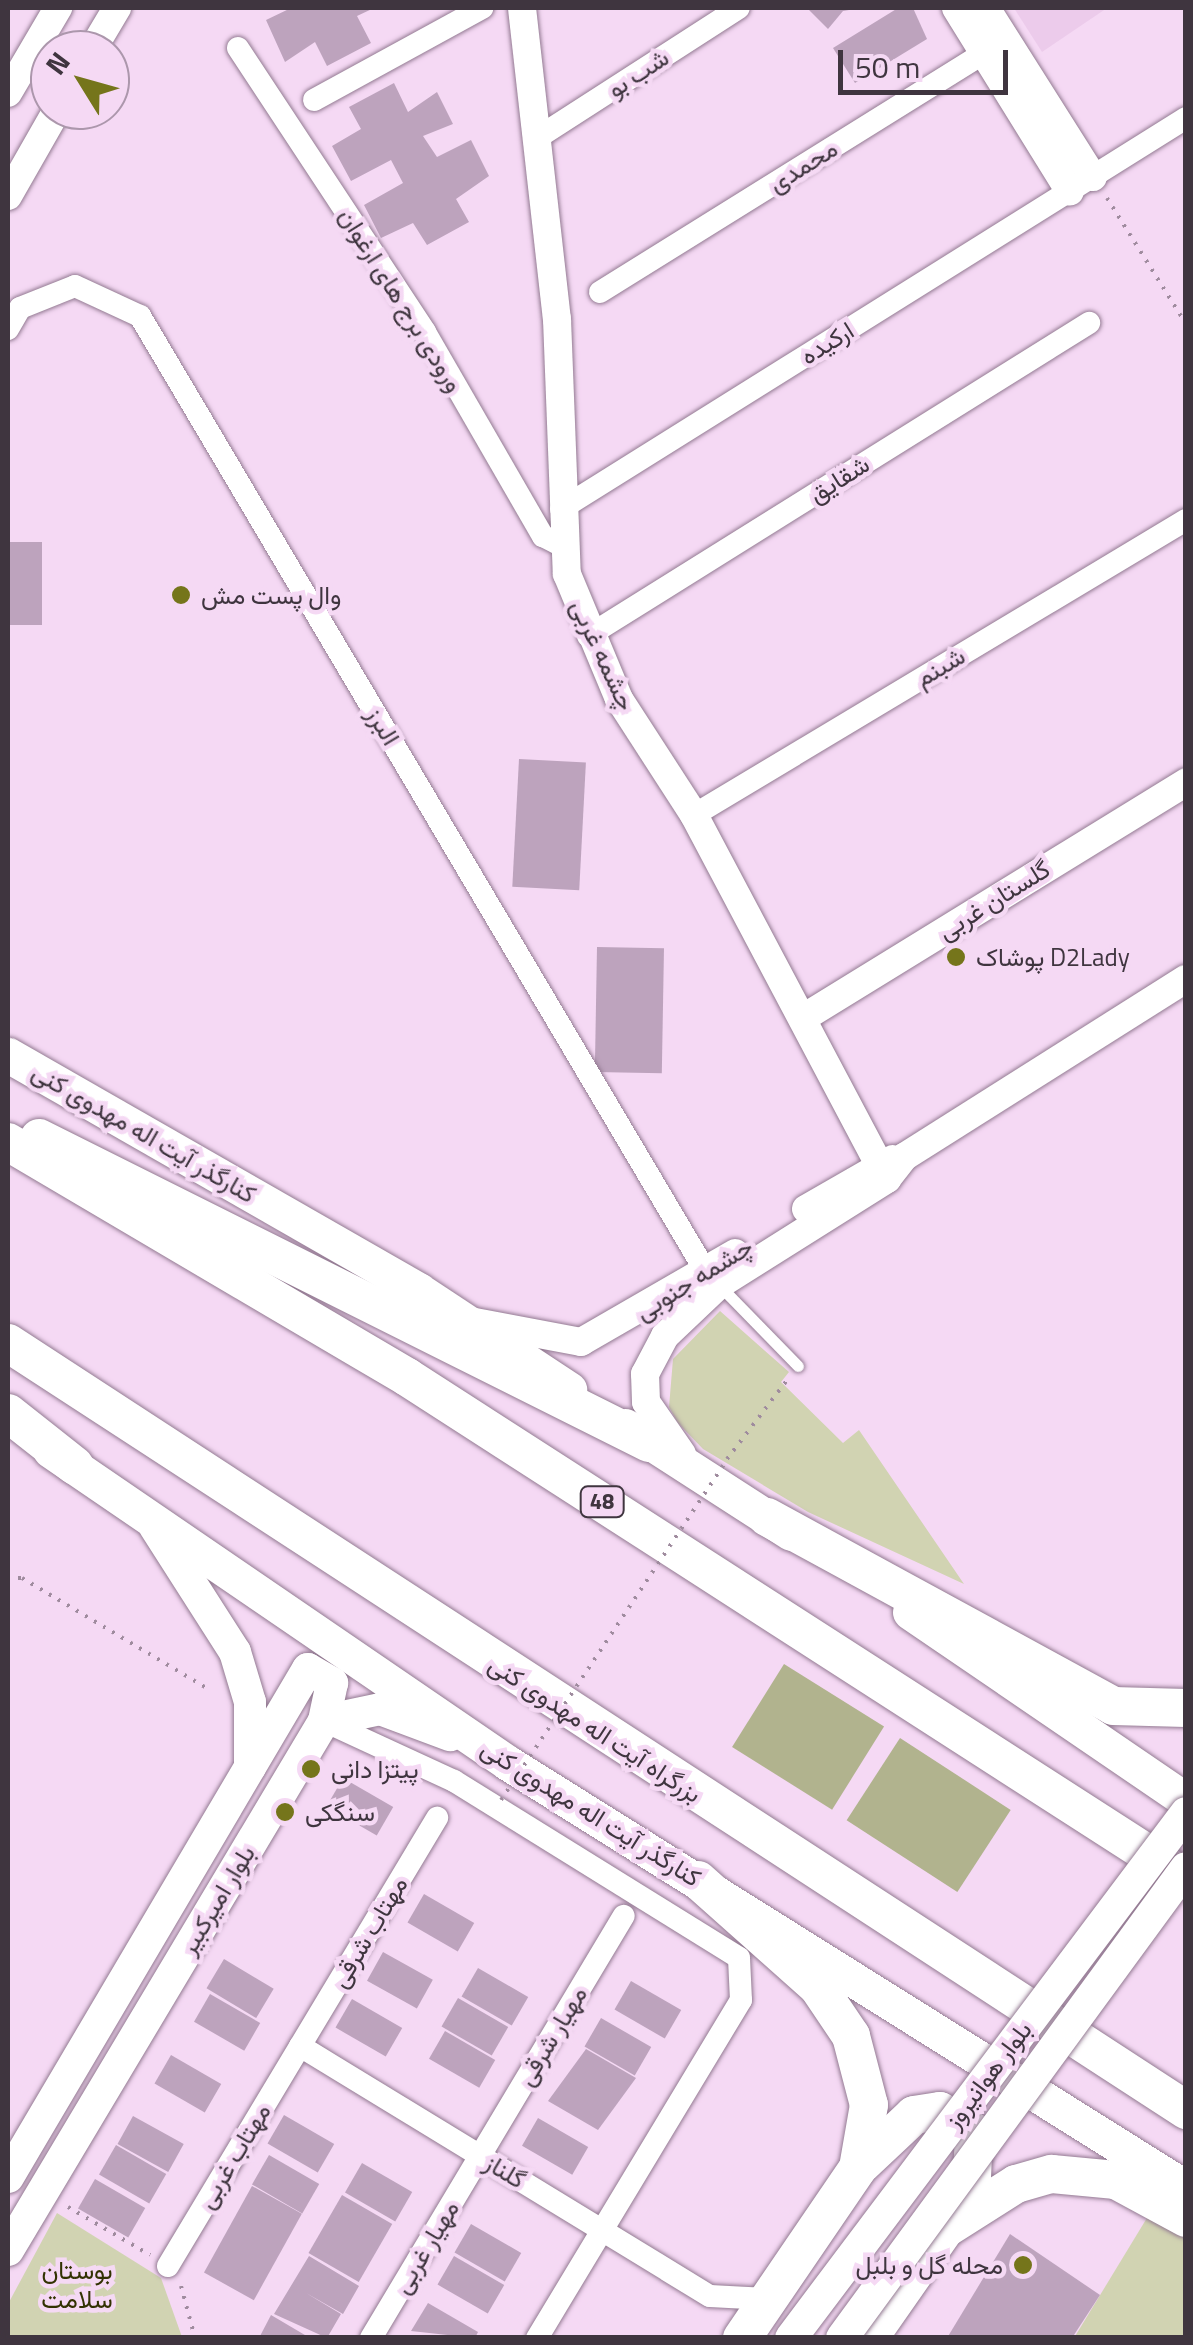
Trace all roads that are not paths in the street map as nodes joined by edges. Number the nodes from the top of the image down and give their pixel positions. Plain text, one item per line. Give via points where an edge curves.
1 (58, 8) edge
2 (117, 8) edge
3 (482, 8) edge
4 (522, 8) edge
5 (739, 8) edge
6 (956, 8) edge
7 (986, 8) edge
8 (104, 30) edge
9 (995, 46) junction
10 (238, 48) dead end
11 (8, 94) edge
12 (314, 100) dead end
13 (1186, 118) edge
14 (46, 130) edge
15 (537, 138) junction
16 (1082, 184) junction
17 (8, 196) edge
18 (600, 292) dead end
19 (1089, 323) dead end
20 (8, 329) edge
21 (560, 509) junction
22 (1186, 520) edge
23 (565, 547) junction
24 (588, 636) junction
25 (1186, 782) edge
26 (694, 815) junction
27 (1186, 980) edge
28 (803, 1018) junction
29 (8, 1056) edge
30 (8, 1124) edge
31 (8, 1142) edge
32 (889, 1166) junction
33 (712, 1279) junction
34 (467, 1320) junction
35 (8, 1343) edge
36 (798, 1366) road end
37 (8, 1413) edge
38 (8, 1423) edge
39 (650, 1443) junction
40 (75, 1466) junction
41 (712, 1469) junction
42 (147, 1515) junction
43 (767, 1517) junction
44 (1186, 1708) edge
45 (324, 1721) junction
46 (508, 1762) junction
47 (250, 1770) junction
48 (1186, 1800) edge
49 (1186, 1813) edge
50 (437, 1818) dead end
51 (1186, 1868) edge
52 (1186, 1878) edge
53 (698, 1880) junction
54 (624, 1916) dead end
55 (300, 2046) junction
56 (1186, 2110) edge
57 (480, 2156) junction
58 (858, 2168) junction
59 (8, 2177) edge
60 (1186, 2188) edge
61 (1186, 2218) edge
62 (945, 2228) junction
63 (601, 2230) junction
64 (8, 2250) edge
65 (168, 2266) road end
66 (710, 2296) junction
67 (767, 2299) junction
68 (371, 2338) edge
69 (538, 2338) edge
70 (730, 2338) edge
71 (742, 2338) edge
72 (791, 2338) edge
73 (842, 2338) edge
74 (868, 2338) edge

1 - 11 street
2 - 8 street
3 - 12 street
4 - 15 street, چشمه غربی
5 - 15 street, شب بو
6 - 9 street
7 - 9 street
9 - 16 street
9 - 18 street, محمدی
10 - 23 street, ورودی برج های ارغوان via 425,332 544,536
13 - 16 street, ارکیده
14 - 17 street
15 - 21 street, چشمه غربی via 557,319
16 - 21 street, ارکیده
19 - 24 street, شقایق
20 - 33 street, البرز via 20,308 75,286 140,316
21 - 23 street, چشمه غربی
22 - 26 street, شبنم
23 - 24 street, چشمه غربی
24 - 26 street, چشمه غربی
25 - 28 street, گلستان غربی
26 - 28 street, چشمه غربی
27 - 32 street, چشمه جنوبی
28 - 32 street, چشمه غربی
29 - 34 main road, کنارگذر آیت اله مهدوی کنی
30 - 39 highway
31 - 52 highway, 48 via 407,1377
32 - 33 street, چشمه جنوبی
33 - 34 street, چشمه جنوبی via 581,1342
33 - 36 lane
33 - 41 street, چشمه جنوبی via 665,1336 645,1374 658,1426
34 - 39 main road, کنارگذر آیت اله مهدوی کنی
35 - 56 highway, بزرگراه آیت اله مهدوی کنی
37 - 40 highway
38 - 40 main road, کنارگذر آیت اله مهدوی کنی
39 - 41 main road, کنارگذر آیت اله مهدوی کنی
40 - 42 main road, کنارگذر آیت اله مهدوی کنی
41 - 43 main road, کنارگذر آیت اله مهدوی کنی
42 - 46 main road, کنارگذر آیت اله مهدوی کنی
42 - 47 main road via 236,1652 250,1702
43 - 44 highway via 1113,1706
43 - 48 main road, کنارگذر آیت اله مهدوی کنی
45 - 46 main road via 380,1708
45 - 47 main road, بلوار امیرکبیر via 332,1684 308,1670
45 - 63 street via 454,1781 739,1958 741,2000
45 - 64 main road, بلوار امیرکبیر
46 - 53 main road, کنارگذر آیت اله مهدوی کنی
47 - 59 main road, بلوار امیرکبیر
49 - 72 main road, بلوار هوانیروز, bridge
50 - 55 street, مهتاب شرقی
51 - 73 main road, بلوار هوانیروز, bridge
53 - 58 highway via 818,1987 851,2036 869,2105
53 - 60 main road, کنارگذر آیت اله مهدوی کنی
54 - 57 street, مهیار شرقی
55 - 57 street, گلناز
55 - 65 street, مهتاب غربی
57 - 63 street, گلناز
57 - 68 street, مهیار غربی
58 - 62 highway via 914,2115 958,2116 978,2150
58 - 67 highway
61 - 62 highway via 1116,2180 1052,2174 987,2197
62 - 74 highway
63 - 66 street, گلناز
63 - 69 street
66 - 67 street
66 - 70 street
67 - 71 highway

